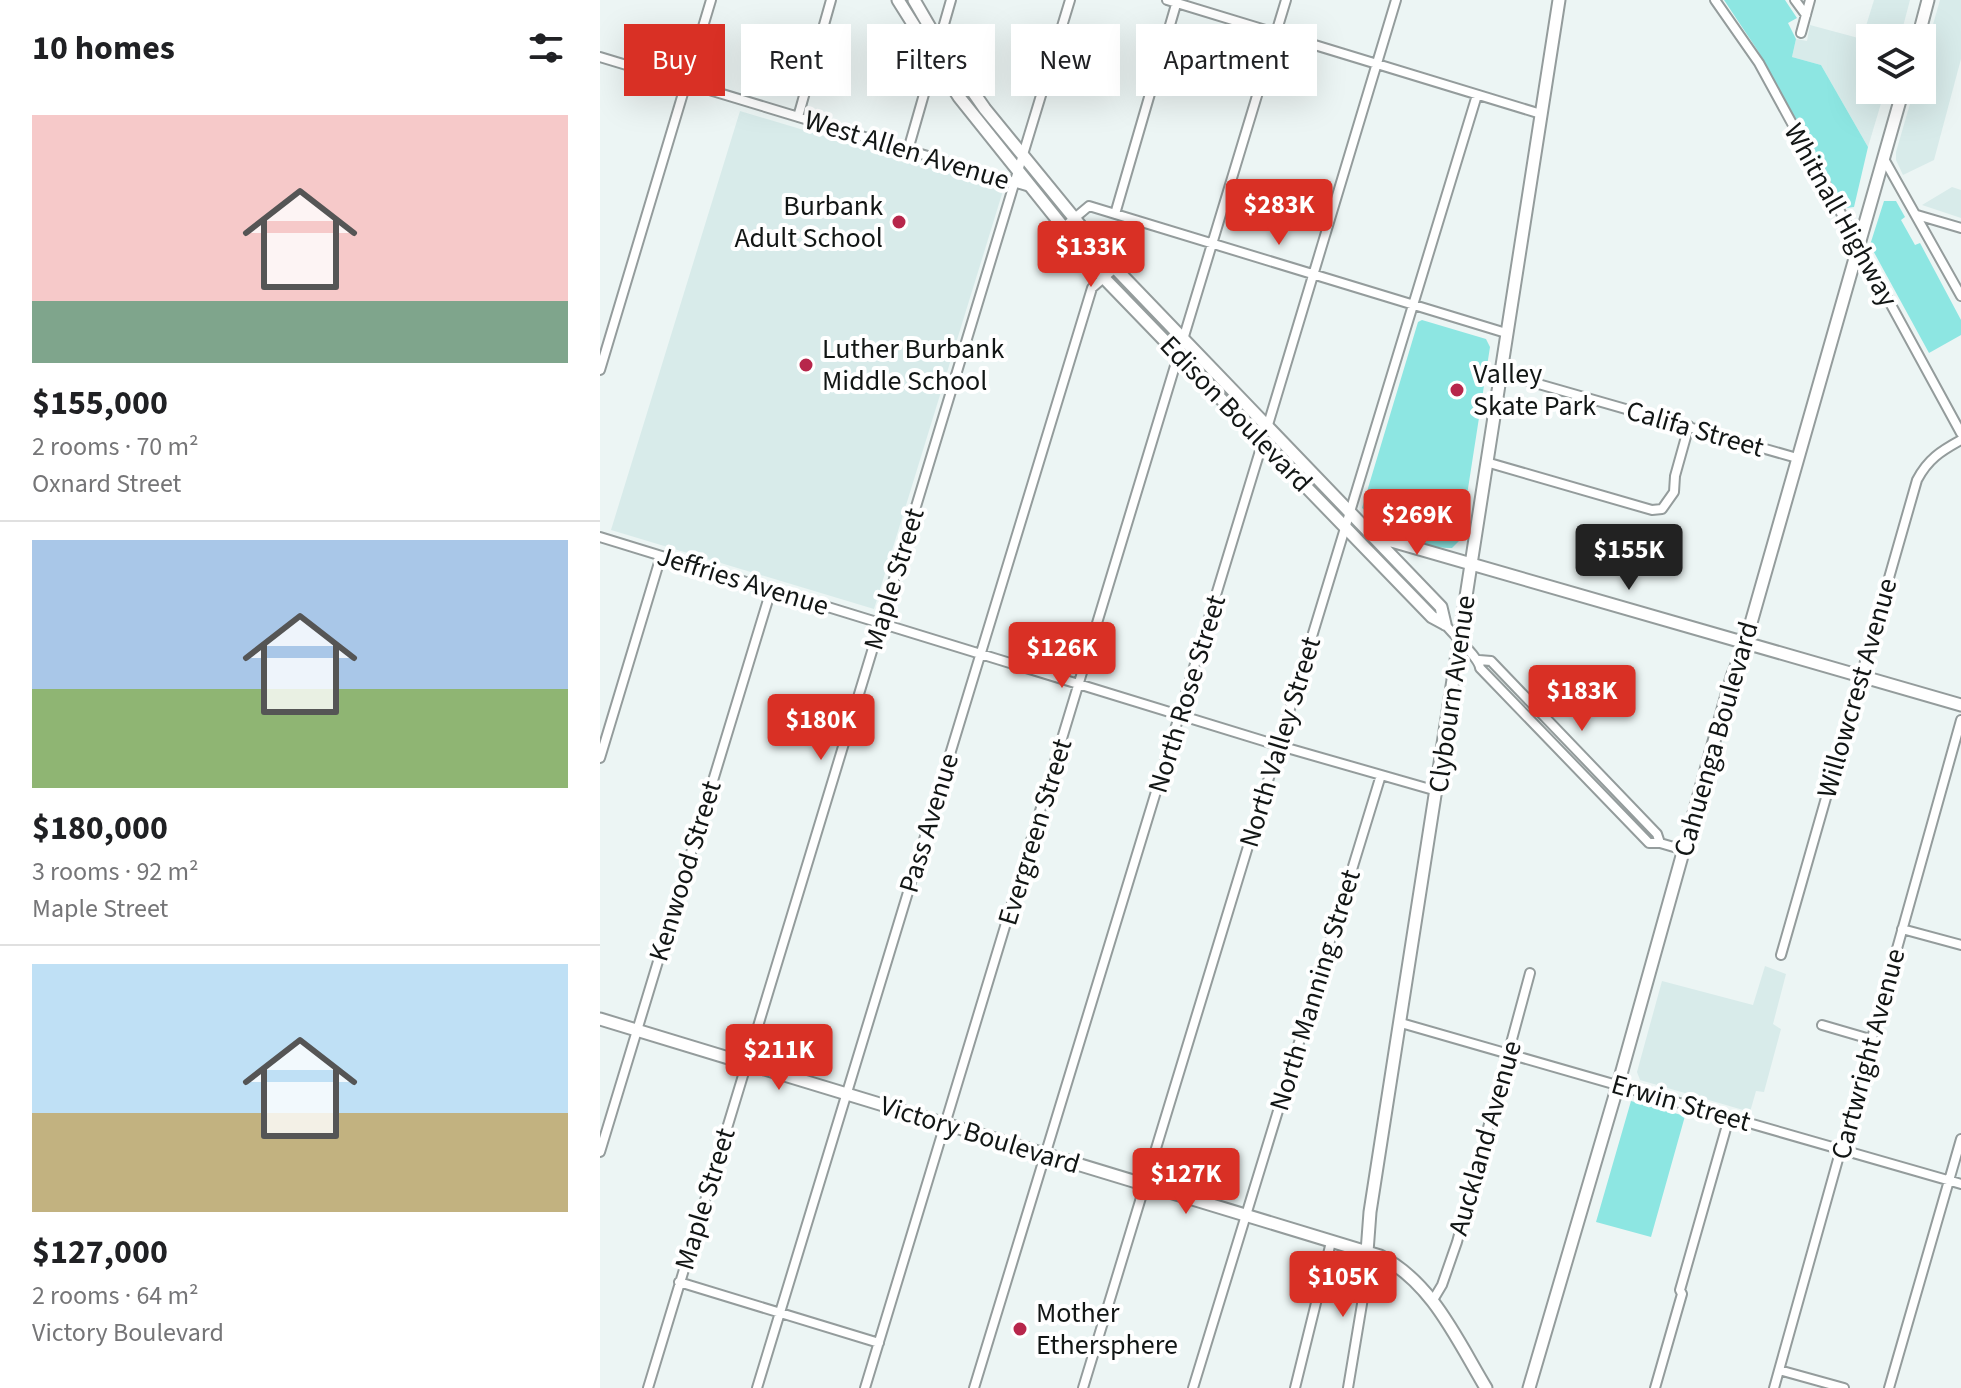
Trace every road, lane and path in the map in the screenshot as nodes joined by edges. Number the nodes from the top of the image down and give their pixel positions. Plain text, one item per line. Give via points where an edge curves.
1 (711, 0) edge
2 (831, 0) edge
3 (898, 0) edge
4 (914, 0) edge
5 (951, 0) edge
6 (1070, 0) edge
7 (1286, 0) edge
8 (1396, 0) edge
9 (1559, 0) edge
10 (1715, 0) edge
11 (1795, 0) edge
12 (1810, 0) edge
13 (1928, 0) edge
14 (1174, 1) edge
15 (1806, 15) junction
16 (704, 24) edge
17 (913, 24) edge
18 (928, 24) edge
19 (944, 24) edge
20 (1247, 24) edge
21 (1279, 24) edge
22 (1922, 24) edge
23 (1801, 33) dead end
24 (1317, 46) edge
25 (600, 57) edge
26 (624, 64) edge
27 (1377, 64) junction
28 (725, 95) edge
29 (1477, 95) junction
30 (682, 96) edge
31 (923, 96) edge
32 (958, 96) edge
33 (976, 96) edge
34 (1257, 96) edge
35 (1899, 104) edge
36 (1541, 114) junction
37 (798, 117) junction
38 (908, 150) junction
39 (1023, 155) junction
40 (1884, 159) junction
41 (1017, 177) junction
42 (1115, 214) junction
43 (1917, 215) junction
44 (1075, 217) junction
45 (1064, 227) junction
46 (1961, 228) edge
47 (1212, 244) junction
48 (1860, 247) junction
49 (1115, 268) junction
50 (1313, 273) junction
51 (1104, 278) junction
52 (1961, 296) edge
53 (1412, 305) junction
54 (1506, 333) junction
55 (1184, 339) junction
56 (1179, 355) junction
57 (600, 370) edge
58 (1500, 373) junction
59 (1689, 426) junction
60 (1268, 427) junction
61 (1961, 433) edge
62 (1961, 440) edge
63 (1263, 441) junction
64 (1797, 458) junction
65 (1486, 462) junction
66 (1350, 512) junction
67 (1346, 527) junction
68 (1372, 536) junction
69 (600, 537) edge
70 (661, 556) junction
71 (1471, 564) junction
72 (771, 590) junction
73 (881, 623) junction
74 (1445, 624) junction
75 (1460, 644) junction
76 (1745, 644) junction
77 (981, 655) junction
78 (1861, 676) junction
79 (1081, 684) junction
80 (1961, 705) edge
81 (1181, 715) junction
82 (1961, 720) edge
83 (1280, 746) junction
84 (600, 758) edge
85 (1381, 775) junction
86 (1437, 791) junction
87 (1684, 850) junction
88 (1902, 929) junction
89 (1961, 945) edge
90 (1781, 955) dead end
91 (1530, 973) dead end
92 (600, 1019) edge
93 (1401, 1023) junction
94 (1822, 1025) dead end
95 (637, 1030) junction
96 (1870, 1039) junction
97 (1510, 1054) junction
98 (746, 1064) junction
99 (1618, 1085) junction
100 (846, 1094) junction
101 (1729, 1118) junction
102 (945, 1124) junction
103 (1961, 1139) edge
104 (1840, 1148) junction
105 (600, 1152) edge
106 (1045, 1154) junction
107 (1949, 1181) junction
108 (1961, 1184) edge
109 (1145, 1185) junction
110 (1246, 1216) junction
111 (1331, 1242) junction
112 (1367, 1252) junction
113 (679, 1282) junction
114 (1433, 1300) junction
115 (779, 1313) junction
116 (879, 1343) junction
117 (1779, 1370) junction
118 (648, 1388) edge
119 (757, 1388) edge
120 (865, 1388) edge
121 (974, 1388) edge
122 (1083, 1388) edge
123 (1193, 1388) edge
124 (1295, 1388) edge
125 (1348, 1388) edge
126 (1486, 1388) edge
127 (1529, 1388) edge
128 (1655, 1388) edge
129 (1774, 1388) edge
130 (1844, 1388) edge
131 (1889, 1388) edge

1 - 16 street
2 - 37 street
3 - 17 main road, Edison Boulevard
4 - 18 main road, Edison Boulevard
5 - 19 street
6 - 39 street, Maple Street
7 - 21 street, Evergreen Street
8 - 27 street, North Rose Street
9 - 36 main road, Clybourn Avenue
10 - 48 street, Whitnall Highway via 1759,63
11 - 15 street
12 - 15 street
13 - 22 main road
14 - 20 street
14 - 42 street
15 - 23 street
24 - 27 street
25 - 26 street, West Allen Avenue
27 - 29 street
27 - 50 street, North Rose Street
28 - 37 street, West Allen Avenue
29 - 36 street
29 - 53 street, North Valley Street
30 - 57 street
31 - 38 street
32 - 41 main road, Edison Boulevard
33 - 39 main road, Edison Boulevard
34 - 47 street, Evergreen Street
35 - 40 main road, Cahuenga Boulevard
36 - 54 main road, Clybourn Avenue
37 - 38 street, West Allen Avenue
38 - 41 street, West Allen Avenue
39 - 41 street, Maple Street
39 - 44 main road, Edison Boulevard
40 - 43 street
40 - 48 main road, Cahuenga Boulevard
41 - 45 main road, Edison Boulevard
41 - 73 street, Maple Street
42 - 44 street via 1089,206
42 - 47 street
43 - 46 street
43 - 52 street
44 - 45 street
44 - 49 main road, Edison Boulevard
45 - 51 main road, Edison Boulevard
47 - 50 street
47 - 55 street, Evergreen Street
48 - 61 street, Whitnall Highway
48 - 64 main road, Cahuenga Boulevard
49 - 51 street, Pass Avenue
49 - 55 main road, Edison Boulevard
50 - 53 street
50 - 60 street, North Rose Street
51 - 56 main road, Edison Boulevard
51 - 77 street, Pass Avenue via 1092,288
53 - 54 street
53 - 66 street, North Valley Street
54 - 58 main road, Clybourn Avenue
55 - 56 street, Evergreen Street
55 - 60 main road, Edison Boulevard
56 - 63 main road, Edison Boulevard
56 - 79 street, Evergreen Street
58 - 59 street, Califa Street
58 - 65 main road, Clybourn Avenue
59 - 64 street, Califa Street
59 - 65 street via 1674,492 1662,509
60 - 63 street, North Rose Street
60 - 66 main road, Edison Boulevard
62 - 78 street, Willowcrest Avenue via 1935,454 1917,480
63 - 67 main road, Edison Boulevard
63 - 81 street, North Rose Street
64 - 76 main road, Cahuenga Boulevard
65 - 71 main road, Clybourn Avenue
66 - 67 street, North Valley Street
66 - 68 main road, Edison Boulevard
67 - 68 main road
67 - 74 main road, Edison Boulevard via 1432,617
67 - 83 street, North Valley Street
68 - 71 main road
68 - 74 main road, Edison Boulevard via 1441,607
69 - 70 street, Jeffries Avenue
70 - 72 street, Jeffries Avenue
70 - 84 street
71 - 75 main road, Clybourn Avenue
71 - 76 main road
72 - 73 street, Jeffries Avenue
72 - 95 street, Kenwood Street
73 - 77 street, Jeffries Avenue
73 - 98 street, Maple Street
74 - 75 street, Edison Boulevard
75 - 86 main road, Clybourn Avenue
75 - 87 street, Edison Boulevard via 1479,660 1491,661 1660,843
76 - 78 main road
76 - 87 main road, Cahuenga Boulevard
77 - 79 street, Jeffries Avenue
77 - 100 street, Pass Avenue
78 - 80 main road
78 - 90 street, Willowcrest Avenue
79 - 81 street, Jeffries Avenue
79 - 102 street, Evergreen Street
81 - 83 street, Jeffries Avenue
81 - 106 street, North Rose Street
82 - 88 street, Cartwright Avenue
83 - 85 street, Jeffries Avenue
83 - 109 street, North Valley Street
85 - 86 street, Jeffries Avenue
85 - 110 street, North Manning Street
86 - 93 main road, Clybourn Avenue
87 - 99 main road, Cahuenga Boulevard
88 - 89 street
88 - 96 street, Cartwright Avenue
91 - 97 street, Auckland Avenue
92 - 95 main road, Victory Boulevard
93 - 97 street, Erwin Street
93 - 112 main road, Clybourn Avenue
94 - 96 street
95 - 98 main road, Victory Boulevard
95 - 105 street, Kenwood Street
96 - 104 street, Cartwright Avenue
97 - 99 street, Erwin Street
97 - 114 street, Auckland Avenue via 1457,1242
98 - 100 main road, Victory Boulevard
98 - 113 street, Maple Street
99 - 101 street, Erwin Street
99 - 127 main road, Cahuenga Boulevard
100 - 102 main road, Victory Boulevard
100 - 115 street, Pass Avenue
101 - 104 street, Erwin Street
101 - 128 street
102 - 106 main road, Victory Boulevard
102 - 116 street, Evergreen Street
103 - 107 street
104 - 107 street, Erwin Street
104 - 117 street, Cartwright Avenue
106 - 109 main road, Victory Boulevard
106 - 121 street, North Rose Street
107 - 108 street, Erwin Street
107 - 131 street
109 - 110 main road, Victory Boulevard
109 - 122 street, North Valley Street
110 - 111 main road, Victory Boulevard
110 - 123 street, North Manning Street
111 - 112 main road, Victory Boulevard
111 - 124 street
112 - 114 main road, Victory Boulevard via 1407,1273
112 - 125 street, Clybourn Avenue
113 - 115 street
113 - 118 street, Maple Street
114 - 126 main road, Victory Boulevard
115 - 116 street
115 - 119 street, Pass Avenue
116 - 120 street, Evergreen Street
117 - 129 street, Cartwright Avenue
117 - 130 street

